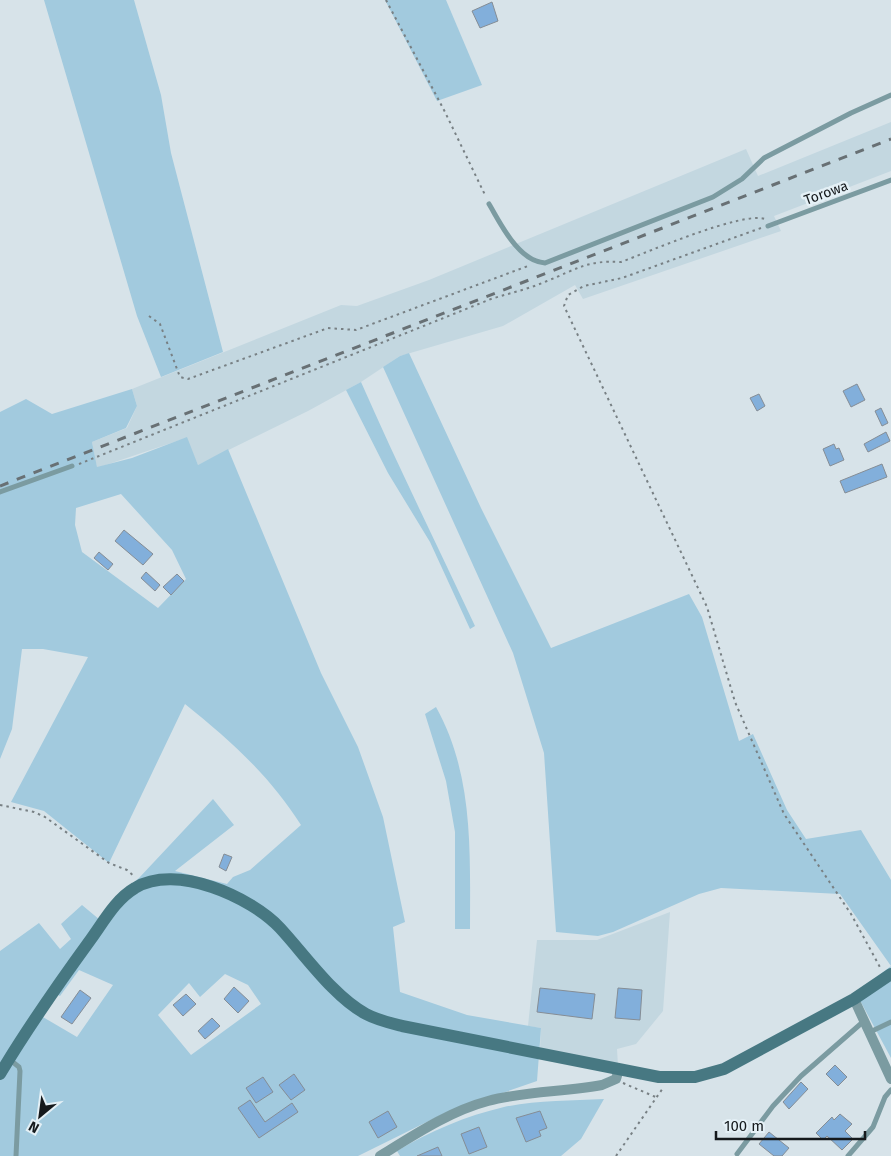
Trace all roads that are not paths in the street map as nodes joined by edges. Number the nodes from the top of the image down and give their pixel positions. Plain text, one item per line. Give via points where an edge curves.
1 (891, 95) edge
2 (891, 180) edge
3 (489, 204) road end
4 (768, 226) road end
5 (72, 466) road end
6 (0, 492) edge
7 (888, 976) edge
8 (854, 999) junction
9 (865, 1021) junction
10 (891, 1022) edge
11 (870, 1032) junction
12 (9, 1059) junction
13 (0, 1074) edge
14 (617, 1074) junction
15 (891, 1079) edge
16 (891, 1090) edge
17 (738, 1154) dead end
18 (16, 1156) edge
19 (380, 1156) edge
20 (848, 1156) edge

1 - 3 lane via 764,158 742,180 713,197 555,260 538,262 512,241
2 - 4 lane, Torowa
5 - 6 lane
7 - 8 street
8 - 9 street
8 - 14 street via 724,1069 695,1077
9 - 11 street
9 - 17 lane via 801,1076 773,1106
10 - 11 lane
11 - 15 street
12 - 13 street
12 - 14 street via 50,995 114,907 140,885 163,879 221,891 255,906 348,1000 373,1017
12 - 18 lane via 20,1071
14 - 19 street via 596,1086 480,1104 453,1114
16 - 20 lane via 872,1127

